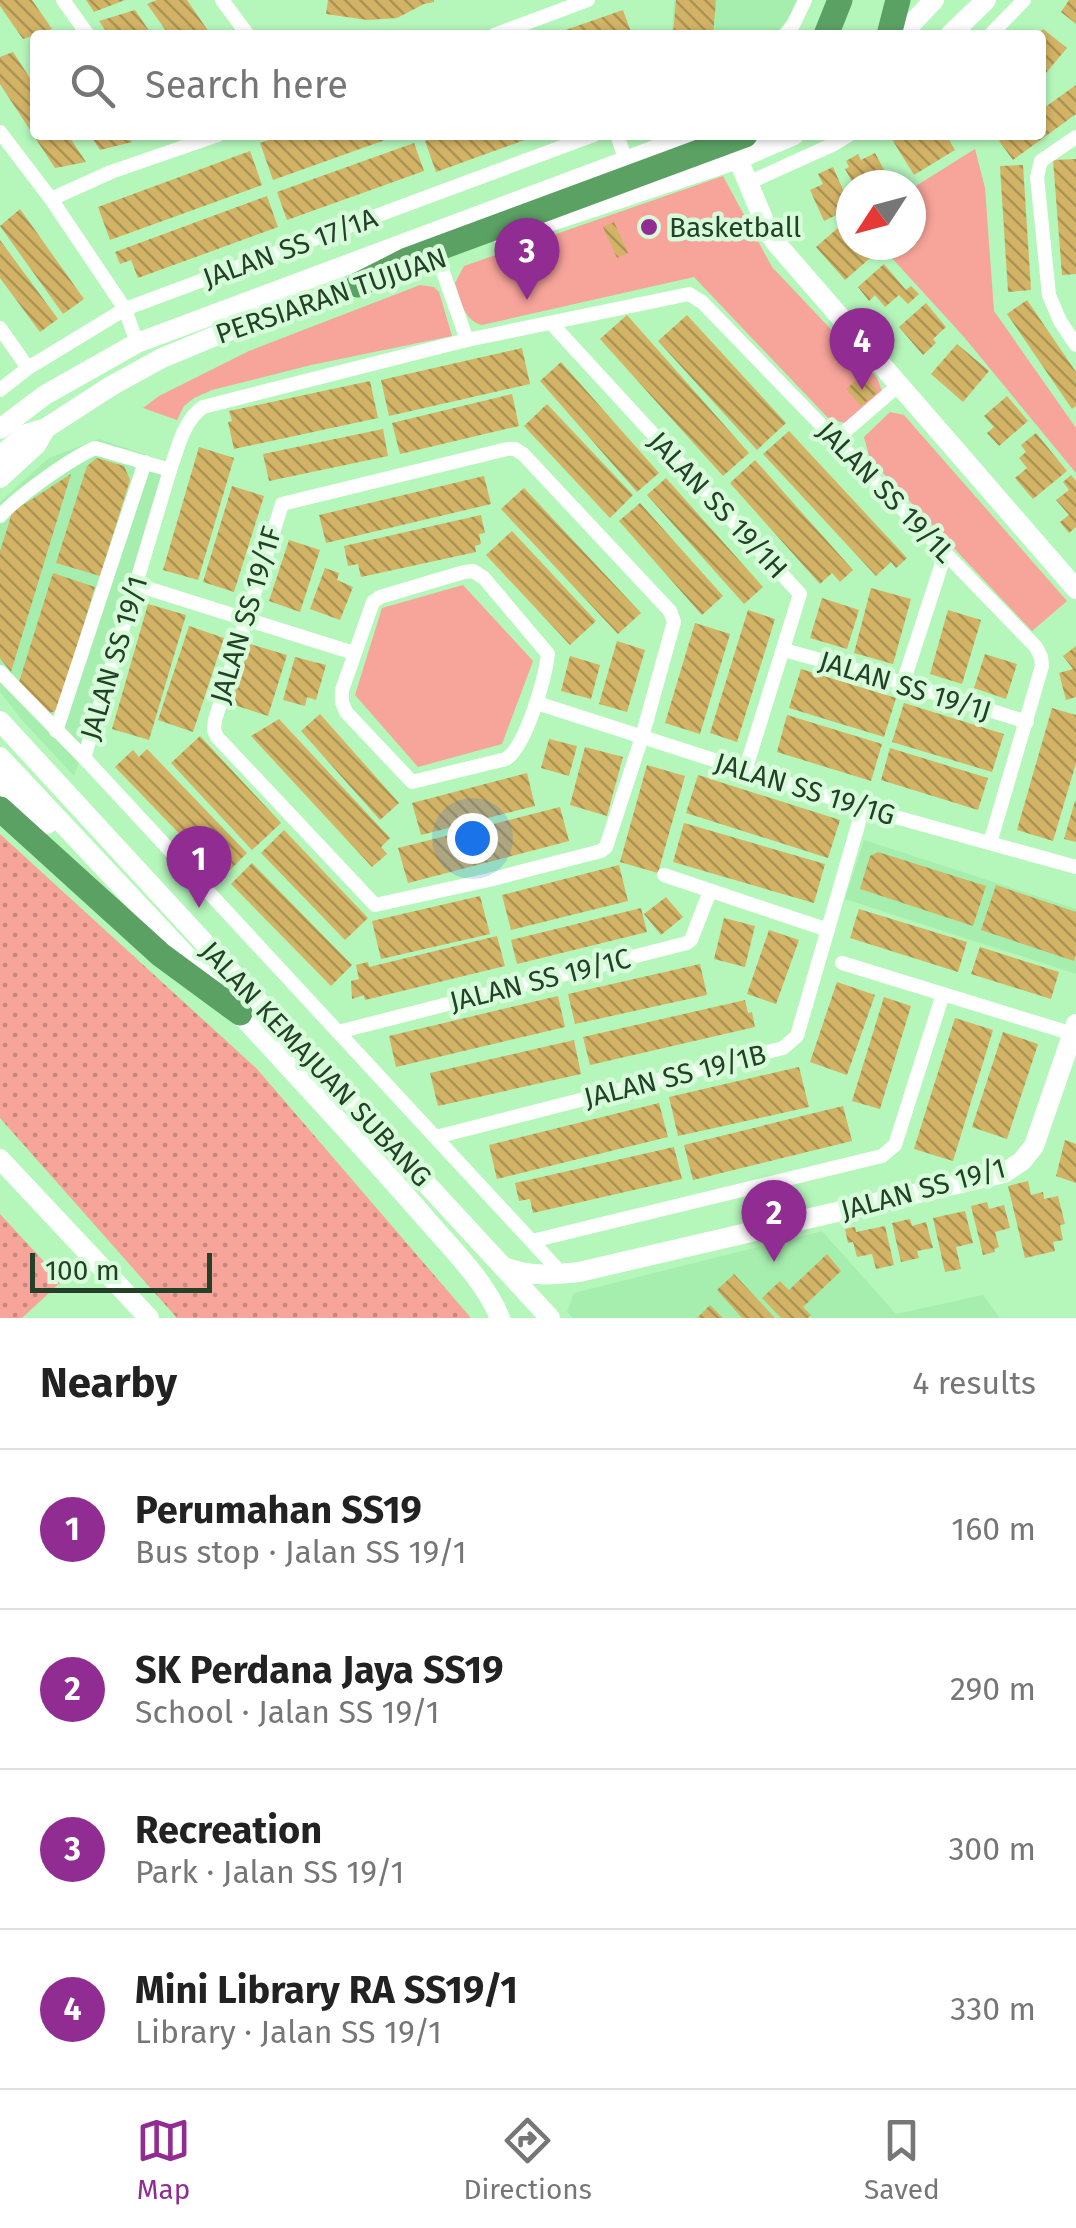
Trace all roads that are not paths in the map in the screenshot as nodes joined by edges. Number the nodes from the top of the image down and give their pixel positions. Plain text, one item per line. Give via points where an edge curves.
1 (63, 0) edge
2 (222, 0) edge
3 (588, 0) edge
4 (806, 0) edge
5 (840, 0) edge
6 (898, 0) edge
7 (934, 0) edge
8 (986, 0) edge
9 (1024, 0) edge
10 (84, 30) edge
11 (244, 30) edge
12 (507, 30) edge
13 (789, 30) edge
14 (828, 30) edge
15 (890, 30) edge
16 (906, 30) edge
17 (955, 30) edge
18 (995, 30) edge
19 (0, 132) edge
20 (1076, 137) edge
21 (162, 140) edge
22 (203, 140) edge
23 (581, 140) edge
24 (619, 140) edge
25 (682, 140) edge
26 (772, 140) edge
27 (841, 140) edge
28 (741, 147) edge
29 (170, 151) junction
30 (626, 161) junction
31 (748, 182) junction
32 (51, 199) junction
33 (443, 272) dead end
34 (358, 285) junction
35 (125, 309) junction
36 (551, 323) junction
37 (0, 328) edge
38 (467, 340) junction
39 (137, 343) junction
40 (1076, 345) edge
41 (28, 368) junction
42 (900, 384) junction
43 (0, 390) edge
44 (46, 428) junction
45 (0, 429) edge
46 (836, 440) junction
47 (0, 456) edge
48 (145, 462) junction
49 (170, 470) junction
50 (0, 478) edge
51 (0, 516) edge
52 (945, 554) junction
53 (137, 585) junction
54 (1076, 589) edge
55 (245, 618) junction
56 (784, 650) junction
57 (354, 653) junction
58 (0, 672) edge
59 (903, 683) junction
60 (536, 702) junction
61 (0, 721) edge
62 (1027, 722) junction
63 (56, 731) junction
64 (642, 737) junction
65 (0, 757) edge
66 (84, 758) junction
67 (745, 771) junction
68 (0, 782) edge
69 (862, 808) junction
70 (0, 809) edge
71 (990, 843) junction
72 (1076, 867) edge
73 (664, 876) dead end
74 (710, 891) junction
75 (153, 919) junction
76 (828, 930) junction
77 (842, 964) dead end
78 (943, 994) junction
79 (240, 1013) junction
80 (1074, 1029) edge
81 (338, 1032) junction
82 (436, 1138) junction
83 (0, 1159) edge
84 (532, 1242) junction
85 (503, 1266) junction
86 (557, 1274) junction
87 (148, 1318) edge
88 (500, 1318) edge
89 (551, 1318) edge

1 - 10 street
2 - 11 street
3 - 12 street
4 - 13 street
5 - 14 highway
6 - 15 highway
7 - 16 main road
8 - 17 main road
9 - 18 street
19 - 32 street
20 - 40 street via 1041,161 1037,177 1049,295
21 - 29 street
22 - 29 street
23 - 35 street, JALAN SS 17/1A
24 - 30 street
25 - 30 main road, PERSIARAN TUJUAN
26 - 28 main road, PERSIARAN TUJUAN
27 - 31 street
28 - 31 main road
28 - 34 main road, PERSIARAN TUJUAN
28 - 34 highway via 661,168 408,260
29 - 32 street
30 - 39 main road, PERSIARAN TUJUAN
31 - 42 main road via 776,243
32 - 35 street
33 - 38 street
34 - 44 main road, PERSIARAN TUJUAN via 162,358
35 - 39 street
35 - 41 street, JALAN SS 17/1A
36 - 38 street, JALAN SS 19/1
36 - 46 street, JALAN SS 19/1L via 689,294
36 - 56 street, JALAN SS 19/1H via 800,594
37 - 41 street
38 - 49 street, JALAN SS 19/1 via 203,407 186,427
39 - 45 main road, PERSIARAN TUJUAN
41 - 43 street, JALAN SS 17/1A
42 - 46 street
42 - 54 main road
44 - 47 main road, PERSIARAN TUJUAN via 26,434
44 - 50 main road
46 - 52 street, JALAN SS 19/1L
48 - 49 street
48 - 51 street via 95,448
48 - 63 street
49 - 53 street, JALAN SS 19/1
52 - 59 street
52 - 62 street, JALAN SS 19/1L via 1041,657
53 - 55 street
53 - 66 street, JALAN SS 19/1
55 - 57 street
55 - 64 street, JALAN SS 19/1F via 215,720 217,738 375,905 601,851
55 - 64 street, JALAN SS 19/1F via 282,504 515,449 670,611 674,622
56 - 59 street, JALAN SS 19/1J
56 - 67 street, JALAN SS 19/1H
57 - 60 street via 342,690 346,712 412,782 506,759 515,753
57 - 60 street via 368,610 380,597 474,571 548,654
58 - 63 street
59 - 62 street, JALAN SS 19/1J
60 - 64 street, JALAN SS 19/1G
61 - 85 main road, JALAN KEMAJUAN SUBANG
62 - 71 street, JALAN SS 19/1L
63 - 66 street
64 - 67 street, JALAN SS 19/1G
65 - 75 main road, JALAN KEMAJUAN SUBANG
66 - 81 street, JALAN SS 19/1
67 - 69 street, JALAN SS 19/1G
68 - 75 main road
69 - 71 street, JALAN SS 19/1G
69 - 76 street, JALAN SS 19/1B
70 - 79 highway via 162,955
71 - 72 street, JALAN SS 19/1G
73 - 74 street
74 - 76 street
74 - 81 street, JALAN SS 19/1C via 687,943
75 - 79 main road, JALAN KEMAJUAN SUBANG
76 - 82 street, JALAN SS 19/1B via 797,1036 783,1048
77 - 78 street
78 - 80 street
78 - 84 street via 895,1145 882,1156
79 - 88 main road, JALAN KEMAJUAN SUBANG via 400,1188 493,1300
80 - 86 main road, JALAN SS 19/1 via 1034,1146 1004,1173
81 - 82 street, JALAN SS 19/1
82 - 84 street, JALAN SS 19/1
83 - 87 main road
84 - 86 street, JALAN SS 19/1
85 - 86 main road, JALAN SS 19/1
85 - 89 main road, JALAN KEMAJUAN SUBANG
86 - 89 main road via 548,1300

